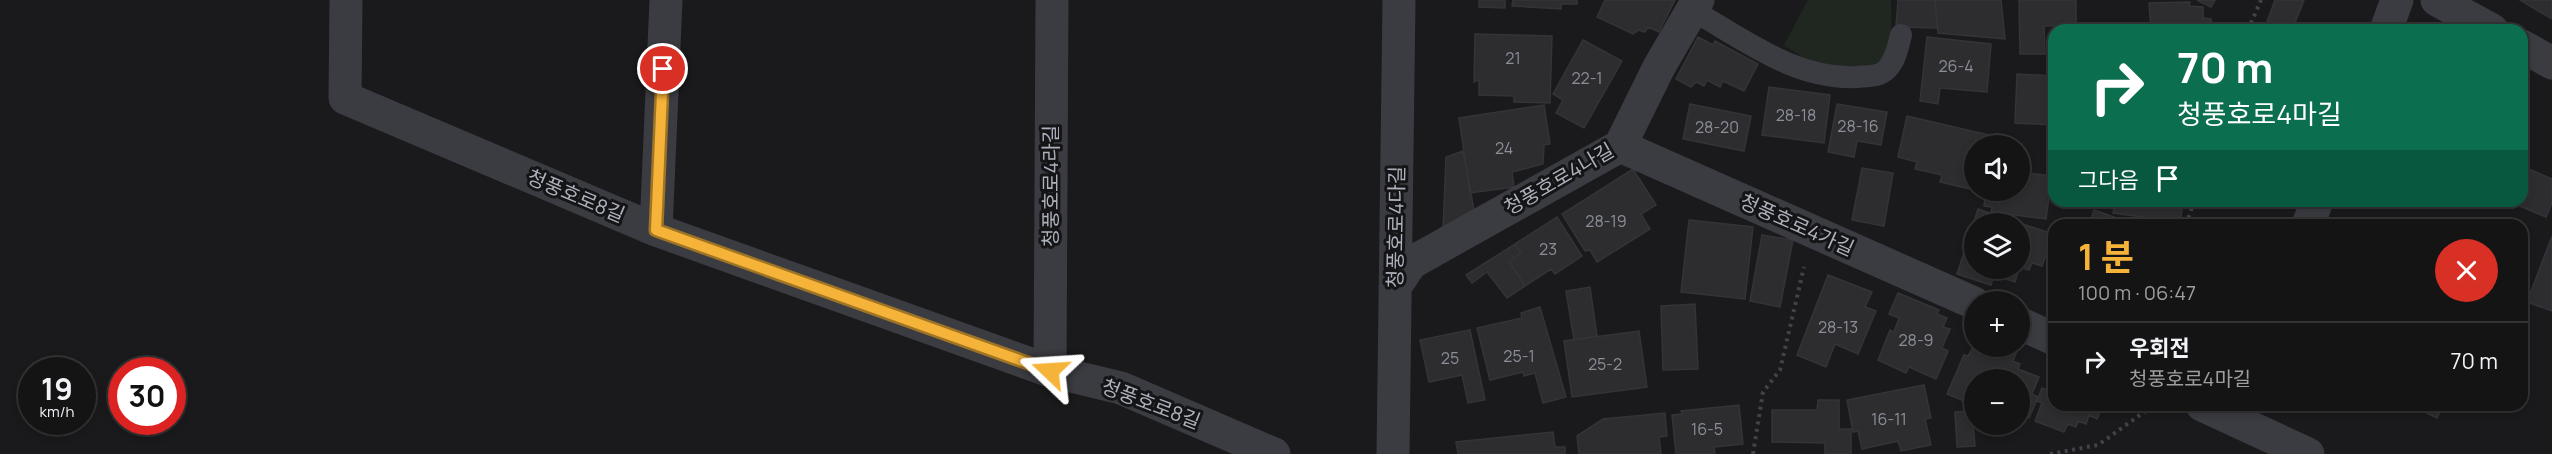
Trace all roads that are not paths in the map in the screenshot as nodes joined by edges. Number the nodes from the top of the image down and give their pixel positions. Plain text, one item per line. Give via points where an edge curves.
1 (346, 0) edge
2 (666, 0) edge
3 (1052, 0) edge
4 (1399, 0) edge
5 (2397, 0) edge
6 (2437, 0) edge
7 (1695, 5) edge
8 (2388, 24) edge
9 (2481, 24) edge
10 (1901, 35) dead end
11 (2528, 49) edge
12 (2552, 63) edge
13 (1620, 146) junction
14 (656, 230) junction
15 (1395, 288) junction
16 (1964, 299) edge
17 (2030, 329) edge
18 (2048, 336) edge
19 (1050, 371) junction
20 (2214, 411) edge
21 (2248, 428) edge
22 (1274, 454) edge
23 (1393, 454) edge
24 (2308, 454) edge

1 - 14 street, 청풍호로8길 via 345,98
2 - 14 street
3 - 19 street, 청풍호로4라길
4 - 15 street, 청풍호로4다길
5 - 8 street
6 - 9 street
7 - 10 lane via 1792,67 1824,76 1876,76 1894,60
7 - 13 street, 청풍호로4나길
11 - 12 street
13 - 15 street, 청풍호로4나길 via 1411,263
13 - 16 street, 청풍호로4가길
14 - 19 street, 청풍호로8길
15 - 23 street, 청풍호로4다길
17 - 18 street
19 - 22 street, 청풍호로8길 via 1121,388
20 - 21 street
21 - 24 street

